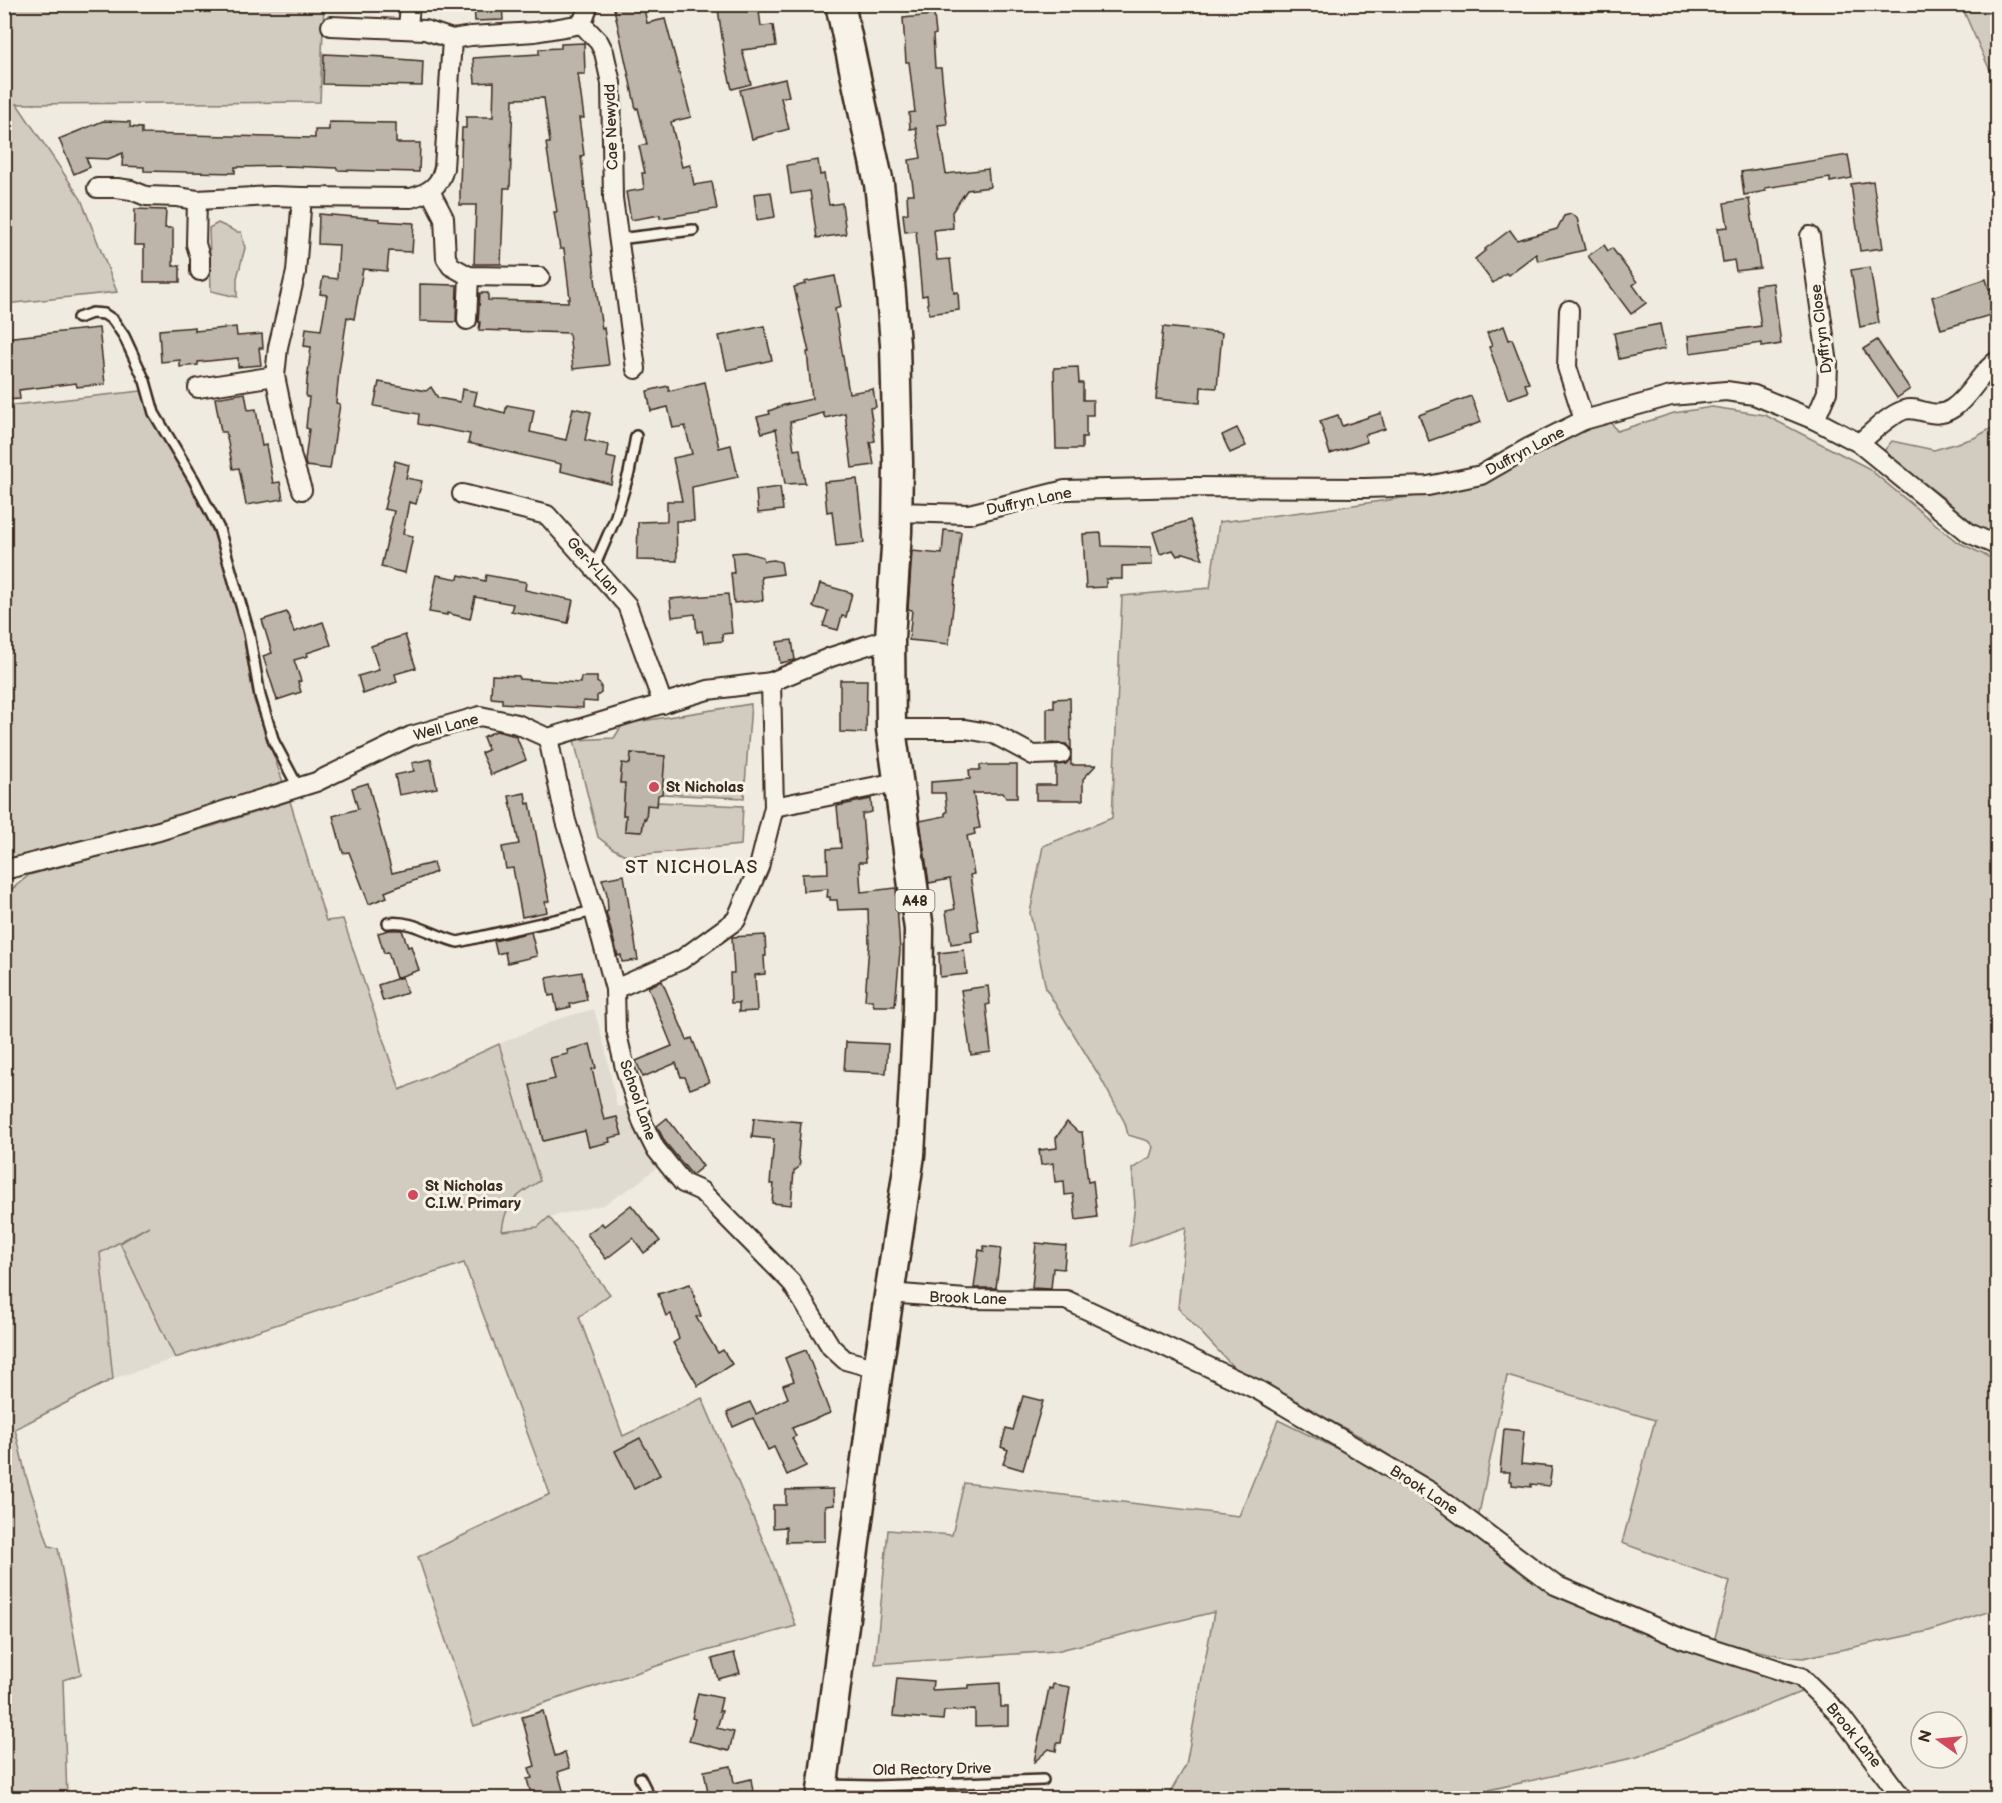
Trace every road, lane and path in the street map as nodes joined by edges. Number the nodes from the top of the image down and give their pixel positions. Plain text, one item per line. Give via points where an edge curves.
1 (410, 4) edge
2 (589, 4) edge
3 (840, 4) edge
4 (582, 24) junction
5 (331, 26) dead end
6 (408, 28) junction
7 (452, 39) junction
8 (97, 188) dead end
9 (430, 190) junction
10 (302, 197) junction
11 (197, 200) junction
12 (693, 230) dead end
13 (1810, 236) dead end
14 (618, 239) junction
15 (200, 271) dead end
16 (469, 276) junction
17 (540, 277) dead end
18 (1569, 310) dead end
19 (78, 318) dead end
20 (467, 320) dead end
21 (1998, 360) edge
22 (636, 369) dead end
23 (275, 376) junction
24 (198, 388) dead end
25 (1584, 420) junction
26 (1815, 420) junction
27 (636, 436) dead end
28 (1859, 443) junction
29 (302, 490) dead end
30 (462, 494) dead end
31 (897, 513) junction
32 (1998, 546) edge
33 (594, 567) junction
34 (890, 638) junction
35 (771, 682) junction
36 (663, 704) junction
37 (891, 729) junction
38 (548, 738) junction
39 (1061, 754) dead end
40 (897, 782) junction
41 (298, 787) junction
42 (774, 807) junction
43 (4, 870) edge
44 (594, 911) junction
45 (388, 923) dead end
46 (615, 989) junction
47 (888, 1293) junction
48 (878, 1369) junction
49 (640, 1778) dead end
50 (1043, 1780) dead end
51 (822, 1791) edge
52 (650, 1798) edge
53 (1902, 1798) edge

1 - 6 street
2 - 4 street
3 - 31 main road, A48 via 879,184 888,252 898,415
4 - 7 street
4 - 14 street, Cae Newydd via 599,42 609,74
5 - 6 street
6 - 7 street
7 - 9 street via 444,168 441,179
8 - 11 street
9 - 10 street via 411,198
9 - 16 street via 446,225 446,258 451,266
10 - 11 street
10 - 23 street via 296,272
11 - 15 street
12 - 14 lane
13 - 26 street, Dyffryn Close via 1828,364 1827,392
14 - 22 street, Cae Newydd
16 - 17 street
16 - 20 street
18 - 25 street via 1567,367
19 - 41 lane via 104,314 124,336 145,381 154,413 219,529 249,633 260,696 274,742
21 - 28 street via 1954,408 1928,414 1905,410
23 - 24 street
23 - 29 street
25 - 26 street, Duffryn Lane via 1671,396 1726,391 1754,395
25 - 31 street, Duffryn Lane via 1481,475 1428,486 1065,490 969,514
26 - 28 street, Duffryn Lane
27 - 33 lane via 615,519
28 - 32 street, Duffryn Lane via 1969,533
30 - 33 street, Ger-Y-Llan via 547,515
31 - 34 main road, A48
33 - 36 street, Ger-Y-Llan via 627,605
34 - 35 street
34 - 37 main road, A48
35 - 36 street via 708,690
35 - 42 street
36 - 38 street
37 - 39 street via 965,729 994,734 1033,754
37 - 40 main road, A48
38 - 41 street, Well Lane via 517,724 480,716 411,736
38 - 44 street, School Lane via 567,822
40 - 42 street
40 - 47 main road, A48 via 919,929 918,1010 910,1155
41 - 43 street, Well Lane via 159,831
42 - 46 street via 759,867 736,920 681,960
44 - 45 lane via 458,942 398,921
44 - 46 street, School Lane
46 - 48 street, School Lane via 616,1030 625,1068 655,1148 683,1184 701,1191 791,1282 831,1347 845,1360
47 - 48 main road, A48
47 - 53 street, Brook Lane via 1065,1300 1258,1390 1431,1492 1555,1585 1683,1639 1801,1677 1839,1714
48 - 51 main road, A48
49 - 52 lane
50 - 51 lane, Old Rectory Drive via 882,1785

